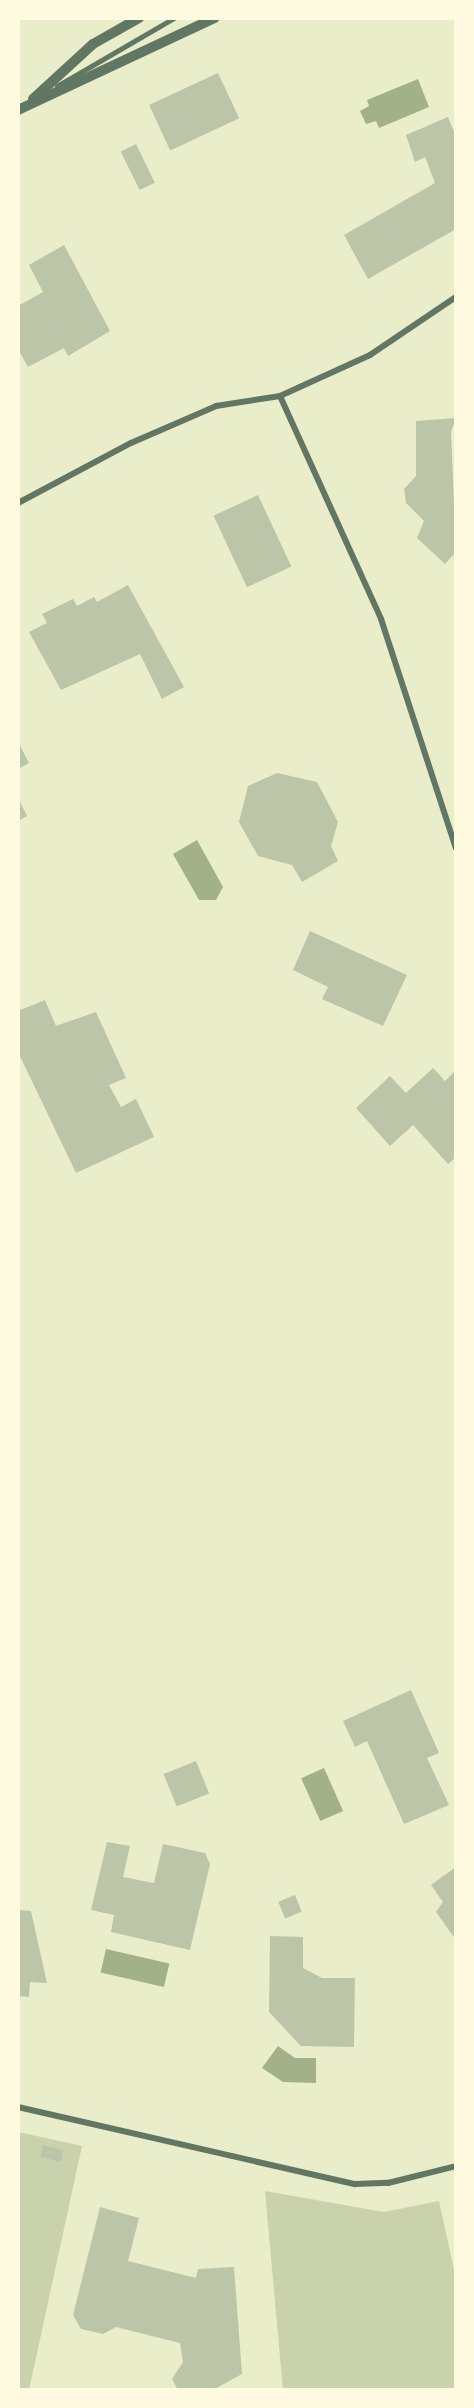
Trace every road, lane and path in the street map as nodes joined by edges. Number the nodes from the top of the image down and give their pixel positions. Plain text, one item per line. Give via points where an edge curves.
1 (139, 18) edge
2 (174, 18) edge
3 (214, 18) edge
4 (22, 107) edge
5 (456, 297) edge
6 (280, 396) junction
7 (18, 503) edge
8 (456, 848) edge
9 (18, 2107) edge
10 (456, 2166) edge

1 - 4 street via 93,44
2 - 4 lane
3 - 4 street
5 - 6 street via 370,355
6 - 7 street via 216,406 131,443
6 - 8 street via 381,619
9 - 10 street via 355,2184 388,2183

